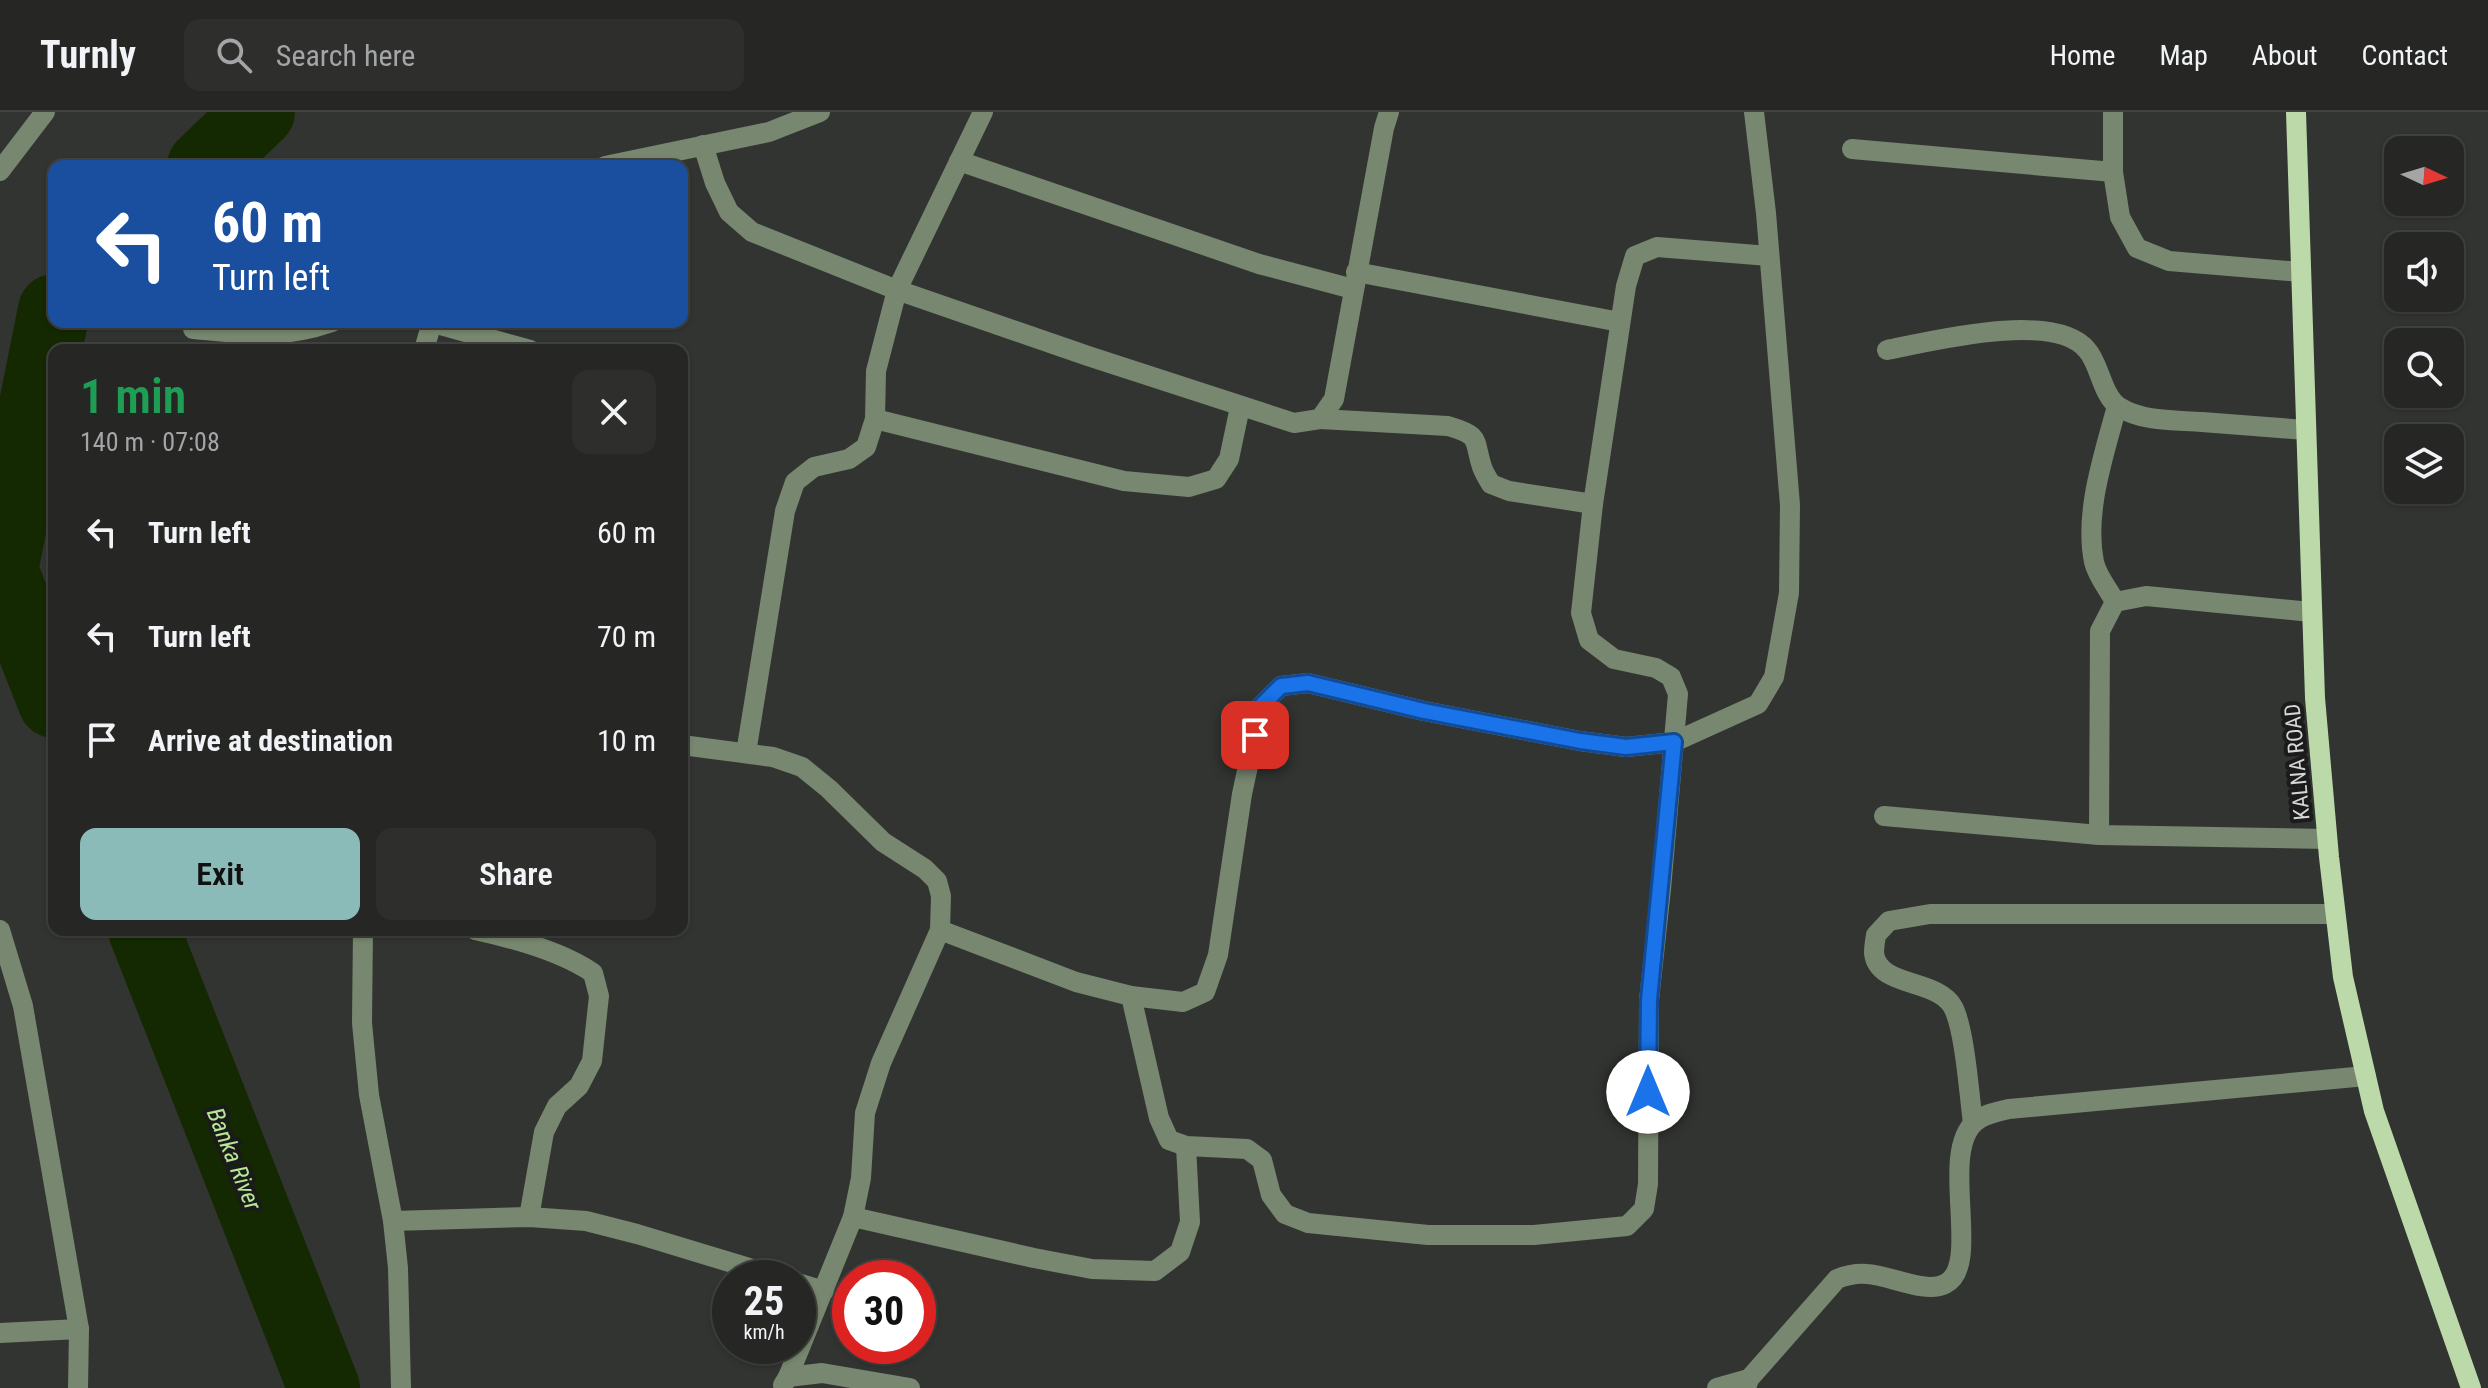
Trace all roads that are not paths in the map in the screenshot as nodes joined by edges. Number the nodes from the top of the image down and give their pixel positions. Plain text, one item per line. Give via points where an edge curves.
1 (45, 112) edge
2 (820, 112) edge
3 (983, 112) edge
4 (1389, 112) edge
5 (1754, 112) edge
6 (2113, 112) edge
7 (2296, 112) edge
8 (703, 145) junction
9 (1852, 149) dead end
10 (633, 160) edge
11 (959, 161) junction
12 (0, 171) edge
13 (2113, 172) junction
14 (1769, 256) junction
15 (2301, 272) junction
16 (1355, 280) junction
17 (897, 290) junction
18 (1620, 322) junction
19 (315, 328) edge
20 (453, 328) edge
21 (193, 329) dead end
22 (509, 344) edge
23 (1887, 350) dead end
24 (2117, 406) junction
25 (1240, 407) junction
26 (875, 419) junction
27 (1320, 419) junction
28 (2306, 430) junction
29 (1593, 504) junction
30 (2115, 602) junction
31 (2311, 612) junction
32 (1674, 742) junction
33 (688, 746) edge
34 (746, 753) junction
35 (1884, 816) dead end
36 (2099, 835) junction
37 (2327, 839) junction
38 (2335, 914) junction
39 (0, 930) edge
40 (940, 930) junction
41 (363, 936) edge
42 (508, 936) edge
43 (1131, 996) junction
44 (2366, 1076) junction
45 (1973, 1123) junction
46 (1186, 1146) junction
47 (529, 1217) junction
48 (853, 1217) junction
49 (393, 1221) junction
50 (723, 1260) edge
51 (816, 1289) edge
52 (824, 1291) junction
53 (79, 1329) junction
54 (0, 1333) edge
55 (784, 1382) edge
56 (1748, 1384) edge
57 (78, 1388) edge
58 (401, 1388) edge
59 (910, 1388) edge
60 (1717, 1388) edge
61 (2471, 1388) edge

1 - 12 street
2 - 8 street via 769,132
3 - 11 street
4 - 16 street
5 - 14 street
6 - 13 street
7 - 15 main road, KALNA ROAD
8 - 10 street
8 - 17 street via 729,212 752,232
9 - 13 street
11 - 16 street via 1244,259
11 - 17 street
13 - 15 street via 2120,217 2137,248 2169,261
14 - 18 street via 1657,247 1635,256
14 - 32 street via 1790,505 1789,593 1774,677 1758,704
15 - 28 main road, KALNA ROAD
16 - 18 street
16 - 27 street via 1334,399
17 - 25 street
17 - 26 street via 876,371
18 - 29 street
19 - 21 street via 268,336
20 - 22 street
23 - 24 street via 2009,330 2064,333 2088,350
24 - 28 street via 2143,417
24 - 30 street via 2092,523 2094,565
25 - 26 street via 1229,459 1216,479 1189,487 1124,481
25 - 27 street via 1294,423
26 - 34 street via 866,447 849,459 814,467 795,482 785,511
27 - 29 street via 1465,431 1478,443 1491,484
28 - 31 main road, KALNA ROAD
29 - 32 street via 1581,613 1589,640 1614,659 1656,668 1671,677 1678,694
30 - 31 street via 2146,596
30 - 36 street via 2100,631
31 - 37 main road, KALNA ROAD
32 - 43 street via 1626,747 1580,741 1308,683 1281,686 1261,706 1218,955 1205,992 1183,1002
32 - 46 street via 1649,1000 1648,1184 1644,1209 1627,1226 1534,1235 1428,1235 1308,1223 1285,1214 1271,1195 1262,1160 1247,1149
33 - 34 street
34 - 40 street via 802,767 883,842 925,869 937,881 941,896
35 - 36 street
36 - 37 street
37 - 38 main road, KALNA ROAD
38 - 44 main road, KALNA ROAD
38 - 45 street via 1930,914 1889,921 1876,935 1874,956 1892,976 1935,990 1952,1005
39 - 53 street via 23,1006
40 - 43 street via 1076,982
40 - 48 street via 881,1063 865,1113
41 - 49 street via 362,1023 369,1095
42 - 47 street via 578,963 593,973 599,996 592,1061 544,1132
43 - 46 street via 1159,1118 1169,1140
44 - 45 street via 2009,1109
44 - 61 main road, KALNA ROAD
45 - 56 street via 1960,1154 1957,1274 1934,1288 1868,1274 1837,1279
46 - 48 street via 1190,1222 1180,1252 1155,1271 1092,1269
47 - 49 street
47 - 50 street via 586,1221
48 - 52 street
49 - 58 street
51 - 52 street
52 - 55 street
53 - 54 street
53 - 57 street
55 - 59 street via 822,1373
56 - 60 street

